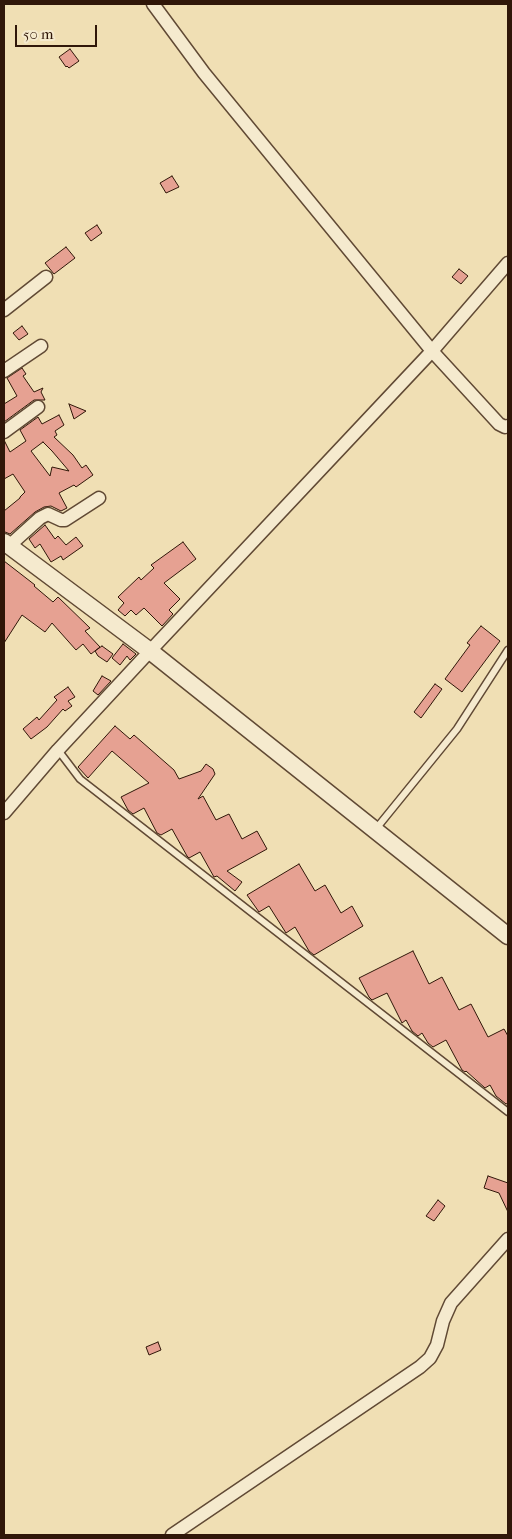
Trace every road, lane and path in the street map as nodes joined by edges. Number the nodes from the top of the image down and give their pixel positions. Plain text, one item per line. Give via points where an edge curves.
1 (153, 4) edge
2 (508, 263) edge
3 (46, 276) dead end
4 (4, 310) edge
5 (41, 346) dead end
6 (432, 352) junction
7 (4, 371) edge
8 (38, 407) dead end
9 (508, 426) edge
10 (4, 432) edge
11 (99, 498) dead end
12 (6, 544) edge
13 (508, 650) edge
14 (150, 651) junction
15 (58, 750) junction
16 (4, 813) edge
17 (375, 830) junction
18 (508, 936) edge
19 (508, 1112) edge
20 (508, 1239) edge
21 (172, 1535) edge

1 - 6 street via 204,73
2 - 6 street
3 - 4 street
5 - 7 street
6 - 9 street via 499,424
6 - 14 street
8 - 10 street
11 - 12 street via 65,520 48,514
12 - 14 street
13 - 17 lane via 457,729
14 - 15 street
14 - 17 street
15 - 16 street
15 - 19 lane via 80,779
17 - 18 street
20 - 21 street via 451,1303 437,1345 420,1367

